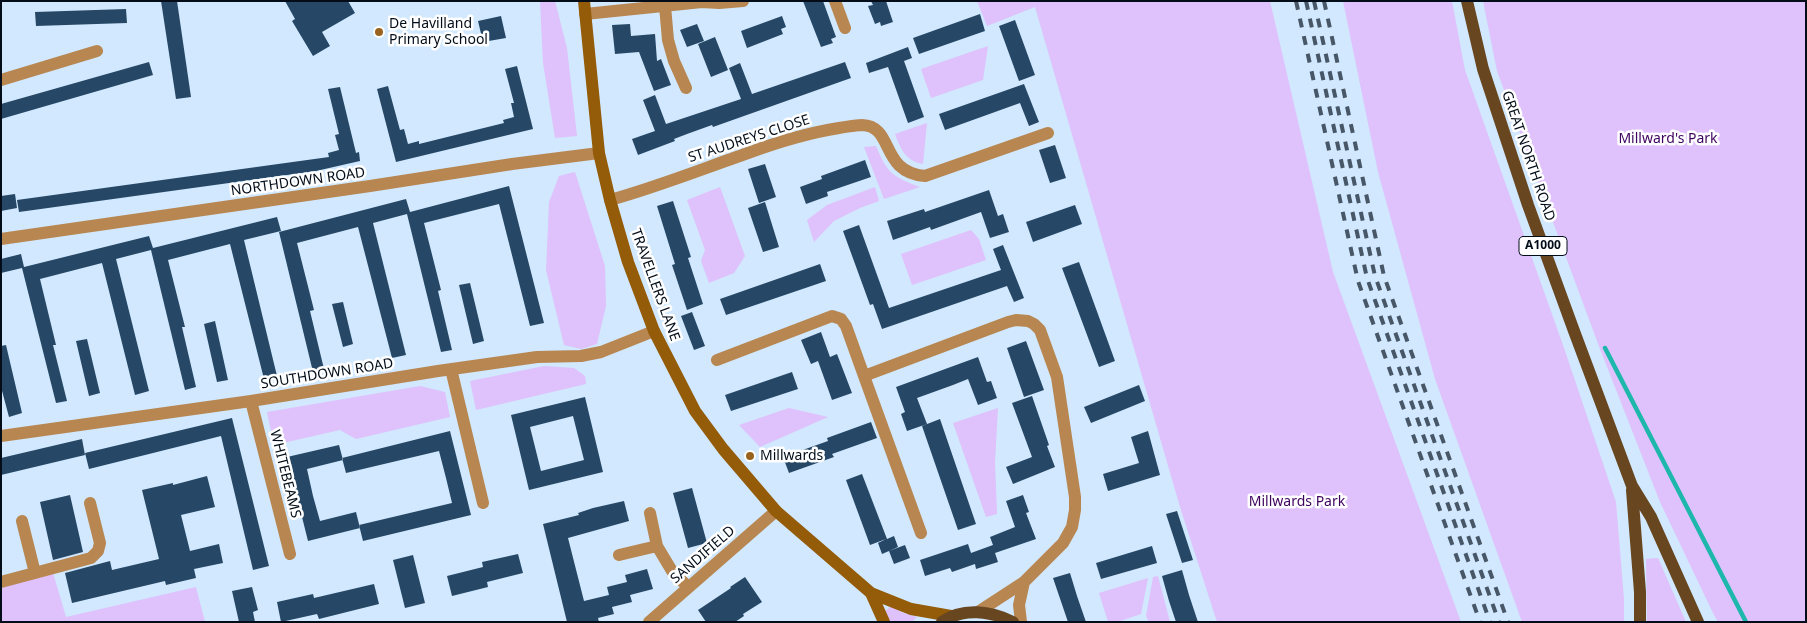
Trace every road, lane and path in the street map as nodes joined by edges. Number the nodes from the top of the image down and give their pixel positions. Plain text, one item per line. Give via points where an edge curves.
1 (743, 1) edge
2 (835, 1) edge
3 (1467, 1) edge
4 (665, 6) junction
5 (584, 7) edge
6 (846, 28) dead end
7 (97, 52) dead end
8 (1, 80) edge
9 (686, 88) dead end
10 (1048, 133) dead end
11 (599, 153) junction
12 (610, 200) junction
13 (1, 239) edge
14 (654, 331) junction
15 (717, 360) dead end
16 (451, 369) junction
17 (864, 376) junction
18 (251, 401) junction
19 (1, 436) edge
20 (1632, 486) junction
21 (90, 503) dead end
22 (483, 503) dead end
23 (776, 511) junction
24 (650, 513) dead end
25 (22, 520) dead end
26 (921, 533) dead end
27 (657, 546) junction
28 (290, 554) dead end
29 (618, 555) dead end
30 (35, 573) junction
31 (1, 582) edge
32 (1024, 582) junction
33 (688, 587) junction
34 (871, 593) junction
35 (978, 612) junction
36 (946, 619) edge
37 (650, 622) edge
38 (884, 622) edge
39 (1013, 622) edge
40 (1021, 622) edge
41 (1640, 622) edge
42 (1698, 622) edge

1 - 4 street
2 - 6 street
3 - 20 main road, GREAT NORTH ROAD / A1000 via 1483,69 1528,205
4 - 5 street
4 - 9 street via 668,40
5 - 11 street, TRAVELLERS LANE
7 - 8 street
10 - 12 street, ST AUDREYS CLOSE via 925,176 914,175 901,168 876,129 862,125 823,130 783,140
11 - 12 street, TRAVELLERS LANE
11 - 13 street, NORTHDOWN ROAD
12 - 14 street, TRAVELLERS LANE via 628,262
14 - 16 street, SOUTHDOWN ROAD via 601,352 581,356 537,357
14 - 23 street, TRAVELLERS LANE via 695,411
15 - 17 street via 832,316 841,319 846,326
16 - 18 street, SOUTHDOWN ROAD
16 - 22 street
17 - 26 street
17 - 32 street via 1016,320 1028,321 1040,330 1057,376 1075,510 1072,527 1063,543
18 - 19 street, SOUTHDOWN ROAD
18 - 28 street, WHITEBEAMS
20 - 41 main road, GREAT NORTH ROAD / A1000
20 - 42 main road, GREAT NORTH ROAD / A1000 via 1651,517
21 - 30 street via 100,543 98,551 91,558
23 - 33 street, SANDIFIELD
23 - 34 street, TRAVELLERS LANE
24 - 27 street
25 - 30 street
27 - 29 street
27 - 33 street via 672,571
30 - 31 street
32 - 35 street
32 - 40 street via 1019,605
33 - 37 street, SANDIFIELD
34 - 36 street, TRAVELLERS LANE
34 - 38 street, TRAVELLERS LANE
35 - 36 main road
35 - 39 main road via 999,615

